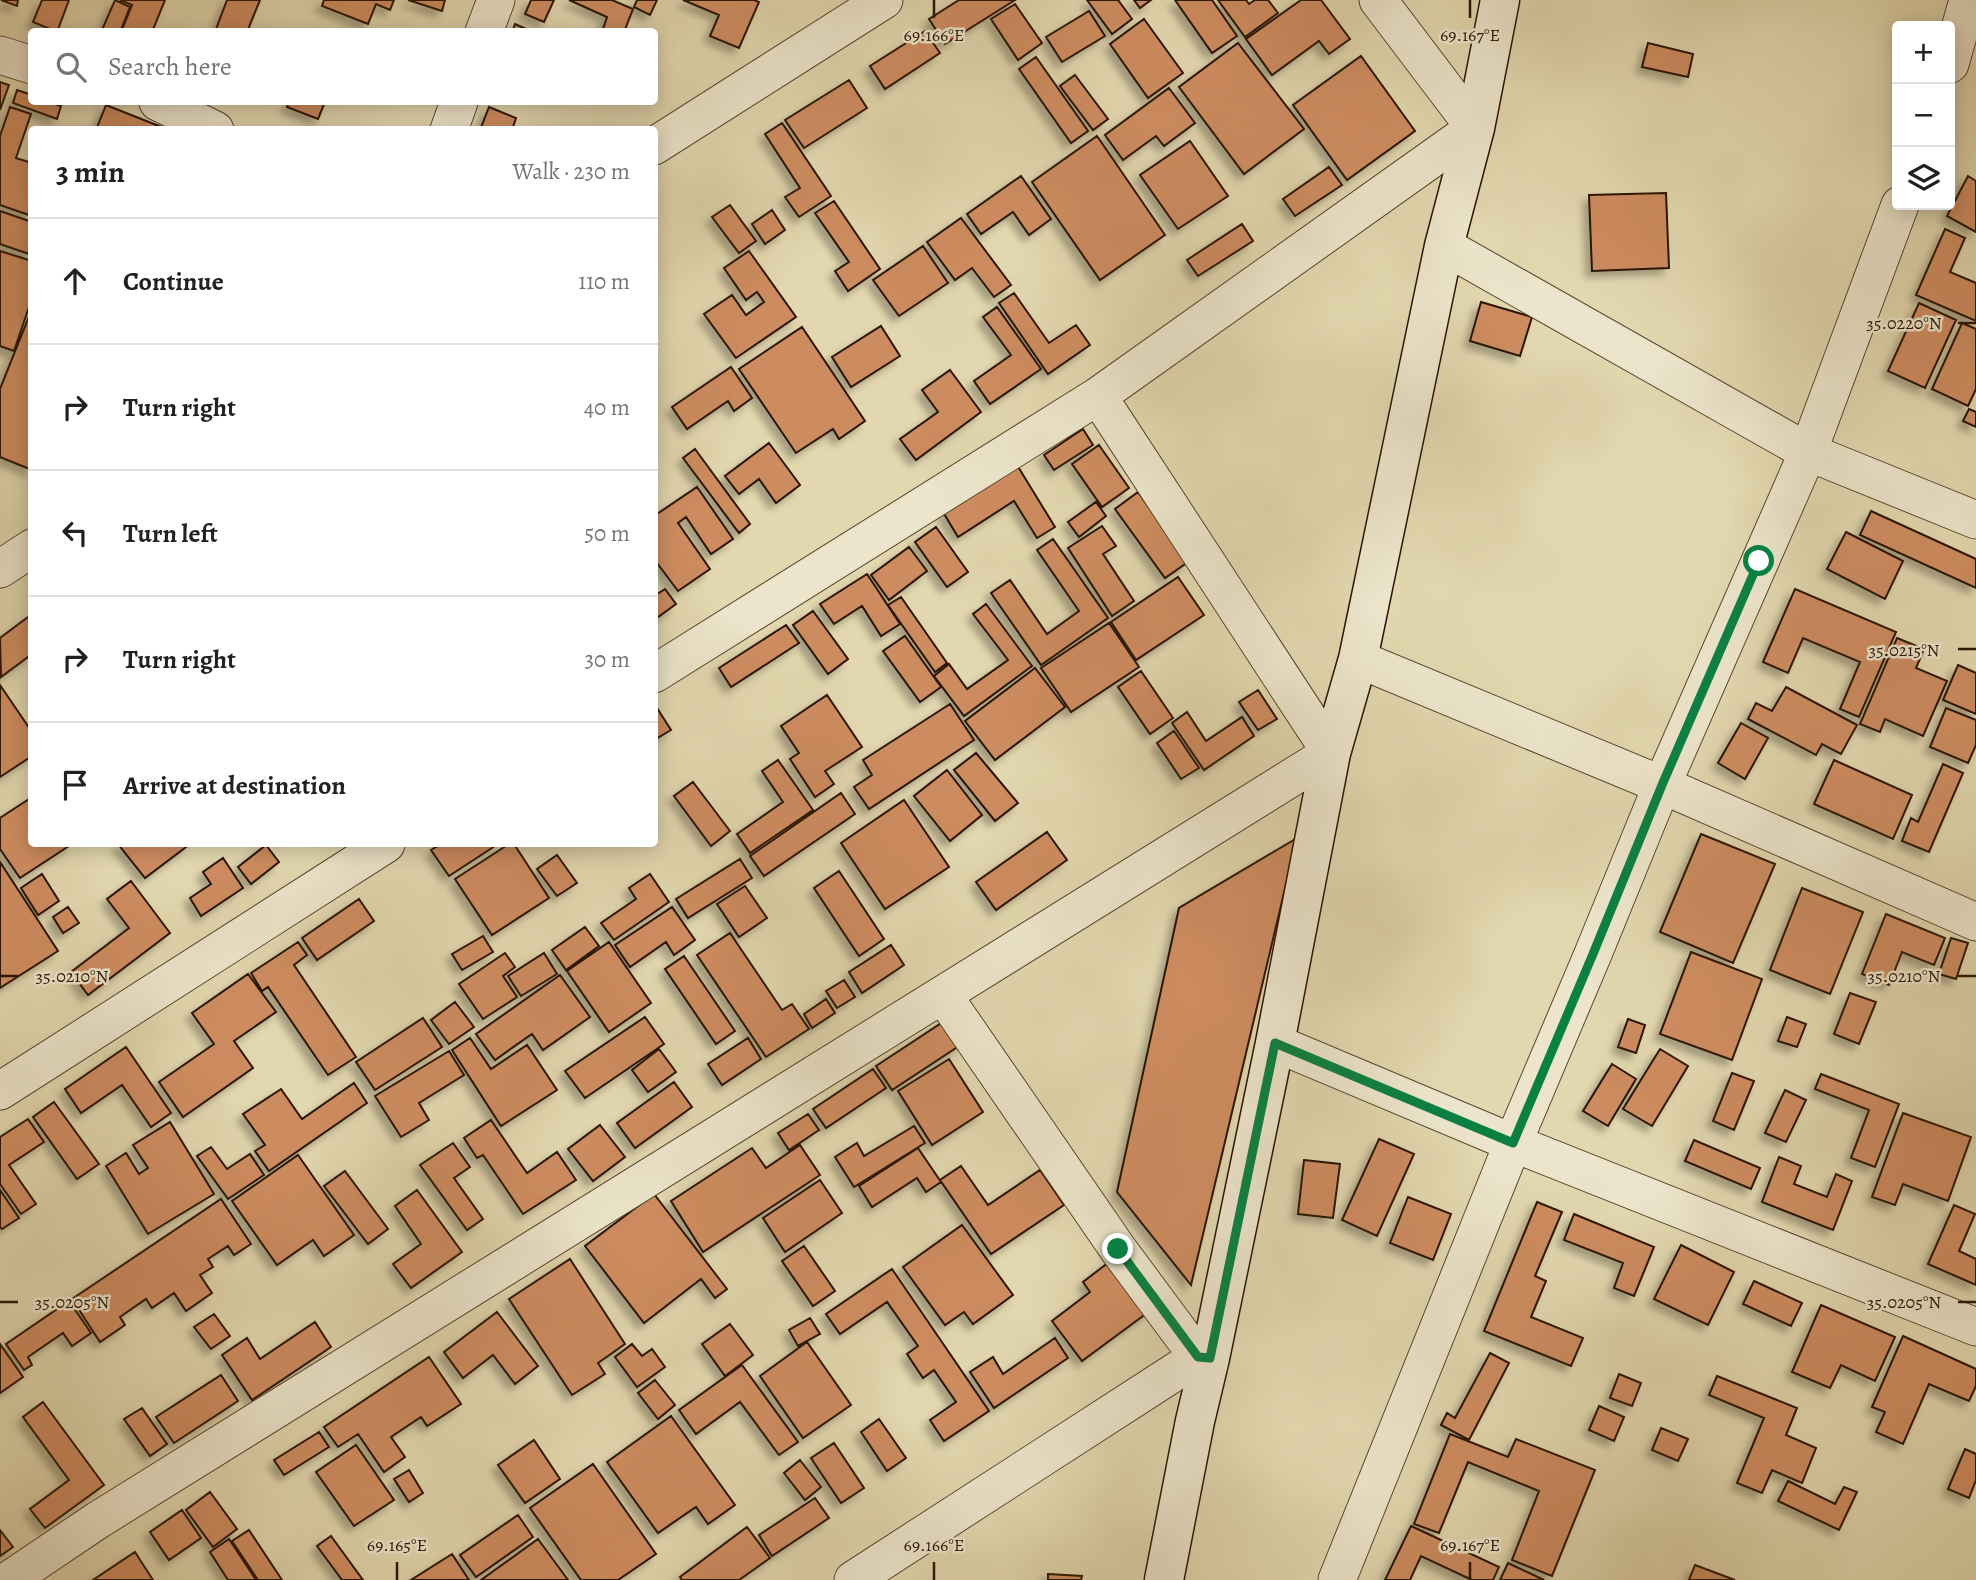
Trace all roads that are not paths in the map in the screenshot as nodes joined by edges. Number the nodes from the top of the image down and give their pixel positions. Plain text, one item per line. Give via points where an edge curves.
1 (496, 0) edge
2 (884, 0) edge
3 (1378, 0) edge
4 (1500, 0) edge
5 (1968, 0) edge
6 (486, 28) edge
7 (1955, 46) edge
8 (0, 55) edge
9 (28, 64) edge
10 (164, 105) edge
11 (458, 105) edge
12 (207, 126) edge
13 (450, 126) edge
14 (1475, 128) junction
15 (658, 143) edge
16 (1897, 210) edge
17 (1444, 246) junction
18 (1098, 396) junction
19 (1808, 452) junction
20 (1976, 520) edge
21 (1357, 659) junction
22 (658, 671) edge
23 (1331, 753) junction
24 (1662, 785) junction
25 (381, 847) edge
26 (1976, 922) edge
27 (943, 995) junction
28 (1275, 1043) junction
29 (0, 1091) edge
30 (1513, 1143) junction
31 (1976, 1327) edge
32 (1204, 1358) junction
33 (9, 1580) edge
34 (853, 1580) edge
35 (1164, 1580) edge
36 (1336, 1580) edge

1 - 6 street
2 - 15 street
3 - 14 street
4 - 14 main road
5 - 7 street
8 - 9 street
10 - 12 street
11 - 13 street
14 - 17 main road
14 - 18 street
16 - 19 street
17 - 19 street
17 - 21 main road
18 - 22 street
18 - 23 street
19 - 20 street
19 - 24 street
21 - 23 main road
21 - 24 street
23 - 27 street
23 - 28 main road
24 - 26 street
24 - 30 street
25 - 29 street
27 - 32 street via 1118,1249
27 - 33 street via 98,1520
28 - 30 street
28 - 32 main road
30 - 31 street
30 - 36 street
32 - 34 street
32 - 35 main road

